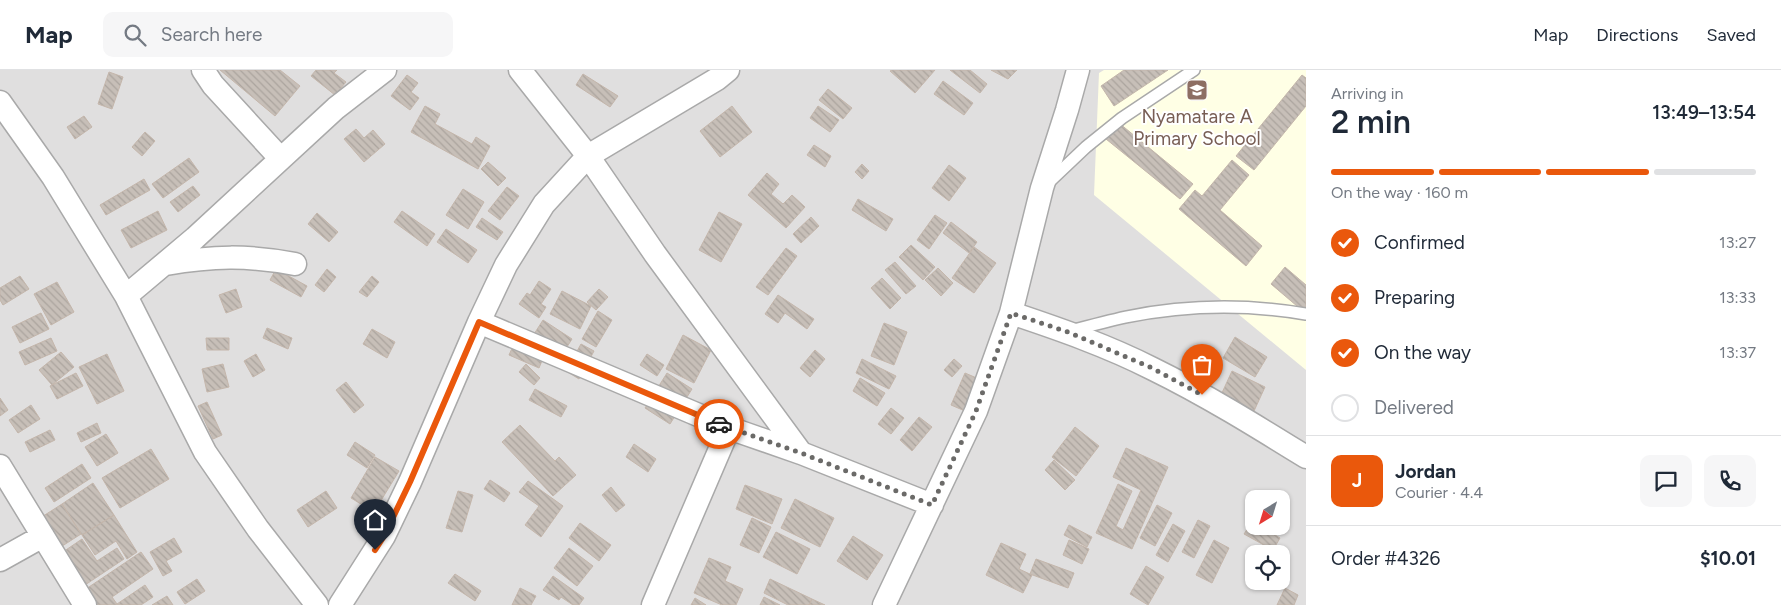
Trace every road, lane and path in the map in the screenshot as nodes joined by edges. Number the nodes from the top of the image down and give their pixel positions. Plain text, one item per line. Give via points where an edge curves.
1 (203, 70) edge
2 (385, 70) edge
3 (520, 70) edge
4 (728, 70) edge
5 (1078, 70) edge
6 (1194, 70) edge
7 (0, 102) edge
8 (588, 156) junction
9 (280, 158) junction
10 (1042, 188) junction
11 (166, 264) junction
12 (294, 264) dead end
13 (126, 296) junction
14 (1011, 313) junction
15 (1306, 314) edge
16 (479, 322) junction
17 (1068, 332) junction
18 (729, 428) junction
19 (801, 453) junction
20 (1306, 457) edge
21 (0, 466) edge
22 (932, 505) junction
23 (43, 536) junction
24 (0, 560) edge
25 (86, 605) edge
26 (317, 605) edge
27 (340, 605) edge
28 (653, 605) edge
29 (884, 605) edge

1 - 9 street
2 - 9 street
3 - 8 street
4 - 8 street
5 - 10 street
6 - 10 lane via 1122,118
7 - 13 street via 53,176
8 - 16 street via 544,204 506,266
8 - 19 street via 655,254
9 - 11 street
10 - 14 street
11 - 12 street via 228,256
11 - 13 street
13 - 26 street via 205,452 258,529
14 - 17 street
14 - 22 street via 976,411
15 - 17 lane via 1234,307 1187,308 1126,317
16 - 18 street
16 - 27 street via 433,432 384,536
17 - 20 street via 1152,368 1235,413
18 - 19 street
18 - 28 street
19 - 22 street
21 - 23 street
22 - 29 street
23 - 24 street
23 - 25 street

